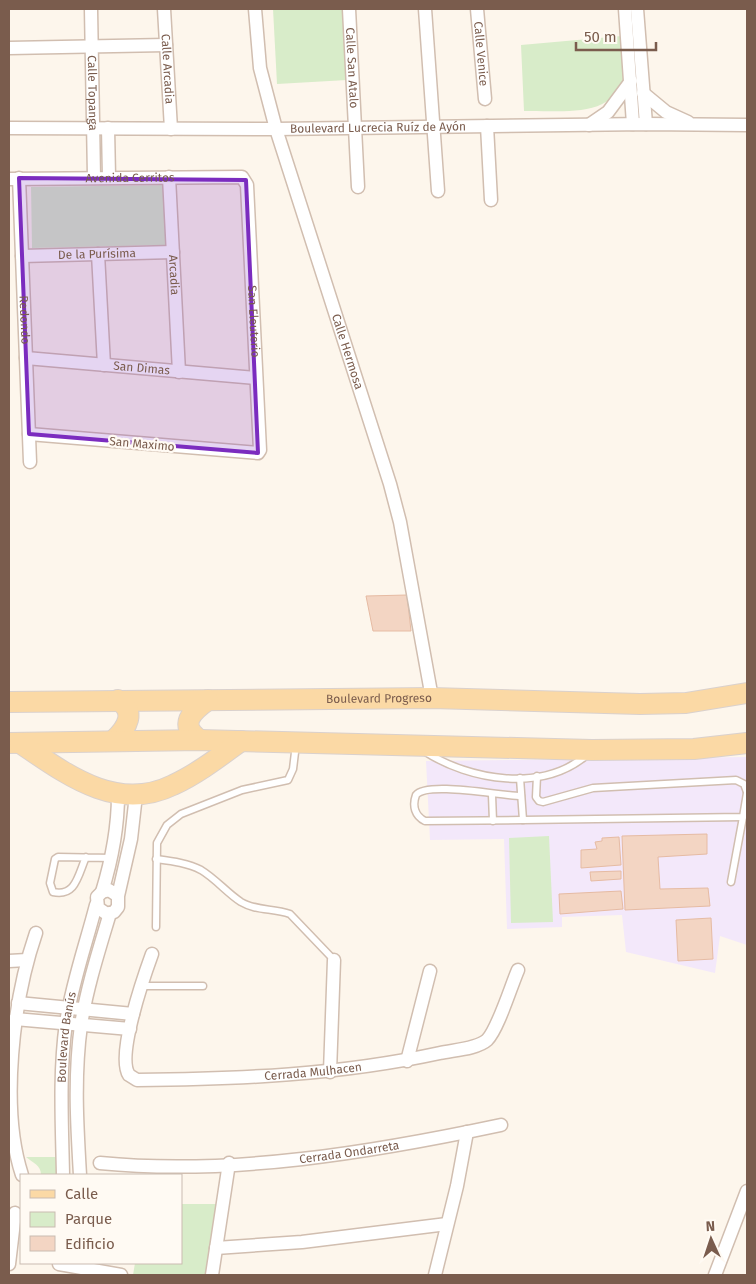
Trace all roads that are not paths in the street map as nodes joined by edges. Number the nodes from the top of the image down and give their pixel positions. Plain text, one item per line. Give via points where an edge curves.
1 (91, 9) edge
2 (164, 9) edge
3 (255, 9) edge
4 (348, 9) edge
5 (424, 9) edge
6 (477, 9) edge
7 (625, 9) edge
8 (636, 9) edge
9 (166, 46) junction
10 (92, 47) junction
11 (9, 48) edge
12 (634, 76) junction
13 (643, 93) junction
14 (484, 98) dead end
15 (633, 124) junction
16 (646, 124) junction
17 (693, 124) junction
18 (589, 125) junction
19 (747, 125) edge
20 (432, 126) junction
21 (487, 126) junction
22 (9, 128) edge
23 (92, 128) junction
24 (108, 128) junction
25 (171, 128) junction
26 (356, 128) junction
27 (276, 129) junction
28 (94, 177) junction
29 (109, 177) junction
30 (169, 177) junction
31 (14, 178) edge
32 (247, 185) joint
33 (358, 187) dead end
34 (438, 191) dead end
35 (490, 200) dead end
36 (173, 252) junction
37 (98, 254) junction
38 (22, 256) junction
39 (26, 358) junction
40 (104, 365) junction
41 (179, 372) junction
42 (256, 378) junction
43 (29, 434) junction
44 (256, 454) joint
45 (30, 462) dead end
46 (744, 691) edge
47 (432, 698) junction
48 (118, 700) junction
49 (208, 700) junction
50 (9, 702) edge
51 (114, 740) junction
52 (200, 740) junction
53 (240, 741) junction
54 (14, 743) edge
55 (296, 743) junction
56 (747, 743) edge
57 (416, 746) junction
58 (592, 750) junction
59 (537, 776) junction
60 (520, 778) junction
61 (747, 792) edge
62 (127, 795) junction
63 (492, 795) junction
64 (521, 796) junction
65 (743, 817) junction
66 (493, 820) junction
67 (523, 820) junction
68 (86, 858) junction
69 (112, 858) junction
70 (156, 859) junction
71 (731, 882) dead end
72 (102, 892) junction
73 (118, 896) junction
74 (96, 905) junction
75 (110, 913) junction
76 (156, 927) dead end
77 (36, 933) dead end
78 (152, 954) dead end
79 (27, 960) junction
80 (334, 960) joint
81 (9, 961) edge
82 (518, 970) dead end
83 (430, 971) dead end
84 (141, 986) junction
85 (203, 986) dead end
86 (18, 1003) junction
87 (69, 1008) junction
88 (84, 1010) junction
89 (133, 1014) junction
90 (66, 1023) junction
91 (81, 1025) junction
92 (12, 1028) edge
93 (130, 1029) junction
94 (407, 1060) junction
95 (330, 1072) junction
96 (501, 1125) dead end
97 (467, 1132) junction
98 (100, 1163) dead end
99 (229, 1163) junction
100 (127, 1170) edge
101 (22, 1174) edge
102 (63, 1174) edge
103 (80, 1174) edge
104 (747, 1191) edge
105 (15, 1219) edge
106 (447, 1224) junction
107 (216, 1248) junction
108 (9, 1264) edge
109 (58, 1267) edge
110 (75, 1268) edge
111 (121, 1275) edge
112 (212, 1275) edge
113 (435, 1275) edge
114 (715, 1275) edge

1 - 10 street, Calle Topanga
2 - 9 street, Calle Arcadia
3 - 27 street, Calle Hermosa via 260,68
4 - 26 street, Calle San Atalo
5 - 20 street
6 - 14 street, Calle Venice
7 - 12 street
8 - 12 street
9 - 10 street
9 - 25 street, Calle Arcadia
10 - 11 street
10 - 23 street, Calle Topanga
12 - 13 street
12 - 15 street
12 - 18 street via 608,112
13 - 16 street
13 - 17 street via 666,112
15 - 16 street, Boulevard Lucrecia Ruíz de Ayón
15 - 18 street, Boulevard Lucrecia Ruíz de Ayón
16 - 17 street, Boulevard Lucrecia Ruíz de Ayón
17 - 19 street, Boulevard Lucrecia Ruíz de Ayón
18 - 21 street, Boulevard Lucrecia Ruíz de Ayón
20 - 21 street, Boulevard Lucrecia Ruíz de Ayón
20 - 26 street, Boulevard Lucrecia Ruíz de Ayón
20 - 34 street
21 - 35 street
22 - 23 street, Boulevard Lucrecia Ruíz de Ayón
23 - 24 street, Boulevard Lucrecia Ruíz de Ayón
23 - 28 street, Calle Topanga
24 - 25 street, Boulevard Lucrecia Ruíz de Ayón
24 - 29 street, Calle Topanga
25 - 27 street, Boulevard Lucrecia Ruíz de Ayón
26 - 27 street, Boulevard Lucrecia Ruíz de Ayón
26 - 33 street, Calle San Atalo
27 - 47 street, Calle Hermosa via 390,484
28 - 29 street, Avenida Cerritos
28 - 31 street, Avenida Cerritos
29 - 30 street, Avenida Cerritos
30 - 32 street, Avenida Cerritos via 242,177
30 - 36 street, Arcadia
31 - 38 street, Redondo
32 - 42 street, San Eleuterio
36 - 37 street, De la Purísima
36 - 41 street, Arcadia
37 - 38 street, De la Purísima
37 - 40 street
38 - 39 street, Redondo
39 - 40 street, San Dimas
39 - 43 street, Redondo
40 - 41 street, San Dimas
41 - 42 street, San Dimas
42 - 44 street, San Eleuterio via 260,450
43 - 44 street, San Maximo
43 - 45 street, Redondo
46 - 47 main road, Boulevard Progreso via 686,702 640,704
47 - 49 main road, Boulevard Progreso
48 - 49 main road, Boulevard Progreso
48 - 50 main road, Boulevard Progreso
48 - 51 main road via 125,704 129,719
49 - 52 main road via 193,711 188,726 192,735
51 - 52 main road
51 - 54 main road
52 - 53 main road
53 - 55 main road
53 - 62 main road via 173,786
54 - 62 main road via 77,781 96,789
55 - 57 main road
55 - 70 lane via 293,769 288,780 242,790 182,814 167,825 157,844
56 - 58 main road via 694,749
57 - 58 main road
57 - 60 lane via 436,759 468,772
58 - 59 lane via 568,768
59 - 60 lane
59 - 61 lane via 536,797 544,802 593,788 691,782 736,780 744,784
60 - 64 lane
61 - 65 lane
62 - 69 street
62 - 73 street via 128,860
63 - 64 lane
63 - 66 lane
63 - 66 lane via 468,790 423,790 416,795 415,809 419,818 425,821
64 - 67 lane
65 - 67 lane
65 - 71 lane
66 - 67 lane
68 - 68 lane via 55,859 50,883 53,892 62,894 71,889
68 - 69 lane
69 - 72 street
70 - 76 lane
70 - 80 lane via 183,863 201,870 240,902 254,908 290,914
72 - 73 street via 109,890
72 - 74 street
73 - 75 street via 118,906
74 - 75 street via 100,911
74 - 87 street, Boulevard Banús
75 - 88 street, Boulevard Banús
77 - 79 street
78 - 84 street
79 - 81 street
79 - 86 street
80 - 95 street
82 - 94 street, Cerrada Mulhacen via 492,1033 480,1044
83 - 94 street
84 - 85 lane
84 - 89 street
86 - 87 street
86 - 92 street
87 - 88 street
87 - 90 street, Boulevard Banús
88 - 89 street
88 - 91 street, Boulevard Banús
89 - 93 street
90 - 91 street
90 - 92 street
90 - 102 street, Boulevard Banús via 61,1080
91 - 93 street
91 - 103 street, Boulevard Banús via 76,1096
92 - 101 street via 11,1131
93 - 95 street, Cerrada Mulhacen via 125,1065 129,1075 137,1080 240,1079
94 - 95 street, Cerrada Mulhacen
96 - 97 street, Cerrada Ondarreta
97 - 99 street, Cerrada Ondarreta via 331,1156
97 - 106 street
98 - 100 street, Cerrada Ondarreta
99 - 100 street, Cerrada Ondarreta
99 - 107 street
104 - 114 street
105 - 108 street
106 - 107 street via 302,1242
106 - 113 street
107 - 112 street
109 - 110 street
110 - 111 street

